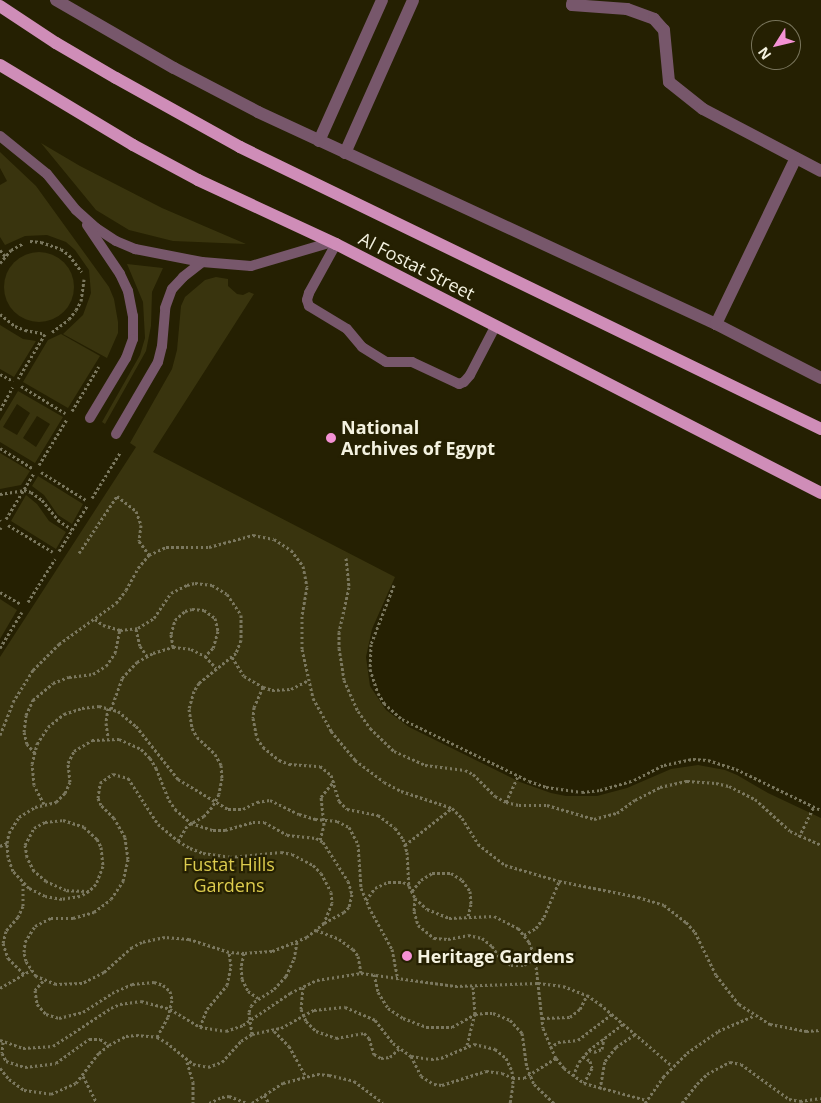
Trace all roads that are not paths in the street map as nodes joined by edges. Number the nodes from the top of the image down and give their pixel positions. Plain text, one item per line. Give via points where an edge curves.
1 (56, 0) edge
2 (382, 0) edge
3 (413, 0) edge
4 (573, 0) edge
5 (0, 6) edge
6 (0, 65) edge
7 (0, 136) edge
8 (319, 141) junction
9 (345, 153) junction
10 (796, 158) junction
11 (821, 171) edge
12 (76, 210) junction
13 (334, 243) junction
14 (202, 262) junction
15 (716, 324) junction
16 (495, 327) junction
17 (821, 378) edge
18 (90, 418) dead end
19 (821, 429) edge
20 (116, 434) dead end
21 (821, 493) edge

1 - 8 street via 174,68
2 - 8 street
3 - 9 street
4 - 10 street via 572,5 627,10 654,19 664,30 669,82 703,109
5 - 19 main road, Al Fostat Street via 107,73 240,147
6 - 13 main road, Al Fostat Street via 141,150
7 - 12 lane via 47,174
8 - 9 street
9 - 15 street
10 - 11 street
10 - 15 street
12 - 14 lane via 96,228 122,243 153,253
12 - 18 lane via 120,274 133,316 133,339 126,358
13 - 14 lane via 251,266
13 - 16 main road, Al Fostat Street
13 - 16 lane via 309,293 309,306 346,329 362,347 386,362 412,362 459,384 470,375
14 - 20 lane via 172,290 165,308 158,362
15 - 17 street
16 - 21 main road, Al Fostat Street

